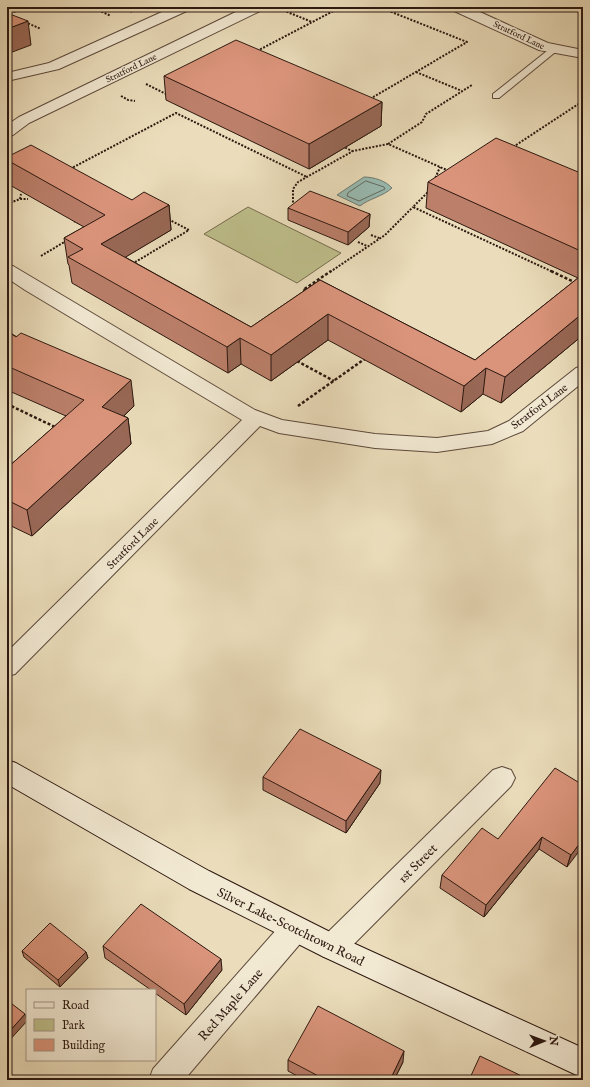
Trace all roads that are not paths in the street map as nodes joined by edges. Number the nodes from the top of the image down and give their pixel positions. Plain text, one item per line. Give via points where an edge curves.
1 (184, 7) edge
2 (257, 7) edge
3 (457, 7) edge
4 (555, 49) junction
5 (583, 54) edge
6 (7, 77) edge
7 (496, 96) dead end
8 (7, 132) edge
9 (7, 270) edge
10 (583, 372) edge
11 (256, 418) junction
12 (7, 667) edge
13 (7, 771) edge
14 (502, 778) dead end
15 (295, 929) junction
16 (332, 948) junction
17 (583, 1063) edge
18 (164, 1080) edge

1 - 6 street via 54,66
2 - 8 street, Stratford Lane via 24,120
3 - 4 street, Stratford Lane via 544,47
4 - 5 street, Stratford Lane
4 - 7 lane
9 - 11 street, Stratford Lane
10 - 11 street, Stratford Lane via 516,426 492,437 438,445 375,441 278,426
11 - 12 street, Stratford Lane
13 - 15 street, Silver Lake-Scotchtown Road via 199,880
14 - 16 street, 1st Street
15 - 16 street, Silver Lake-Scotchtown Road
15 - 18 street, Red Maple Lane
16 - 17 street, Silver Lake-Scotchtown Road

